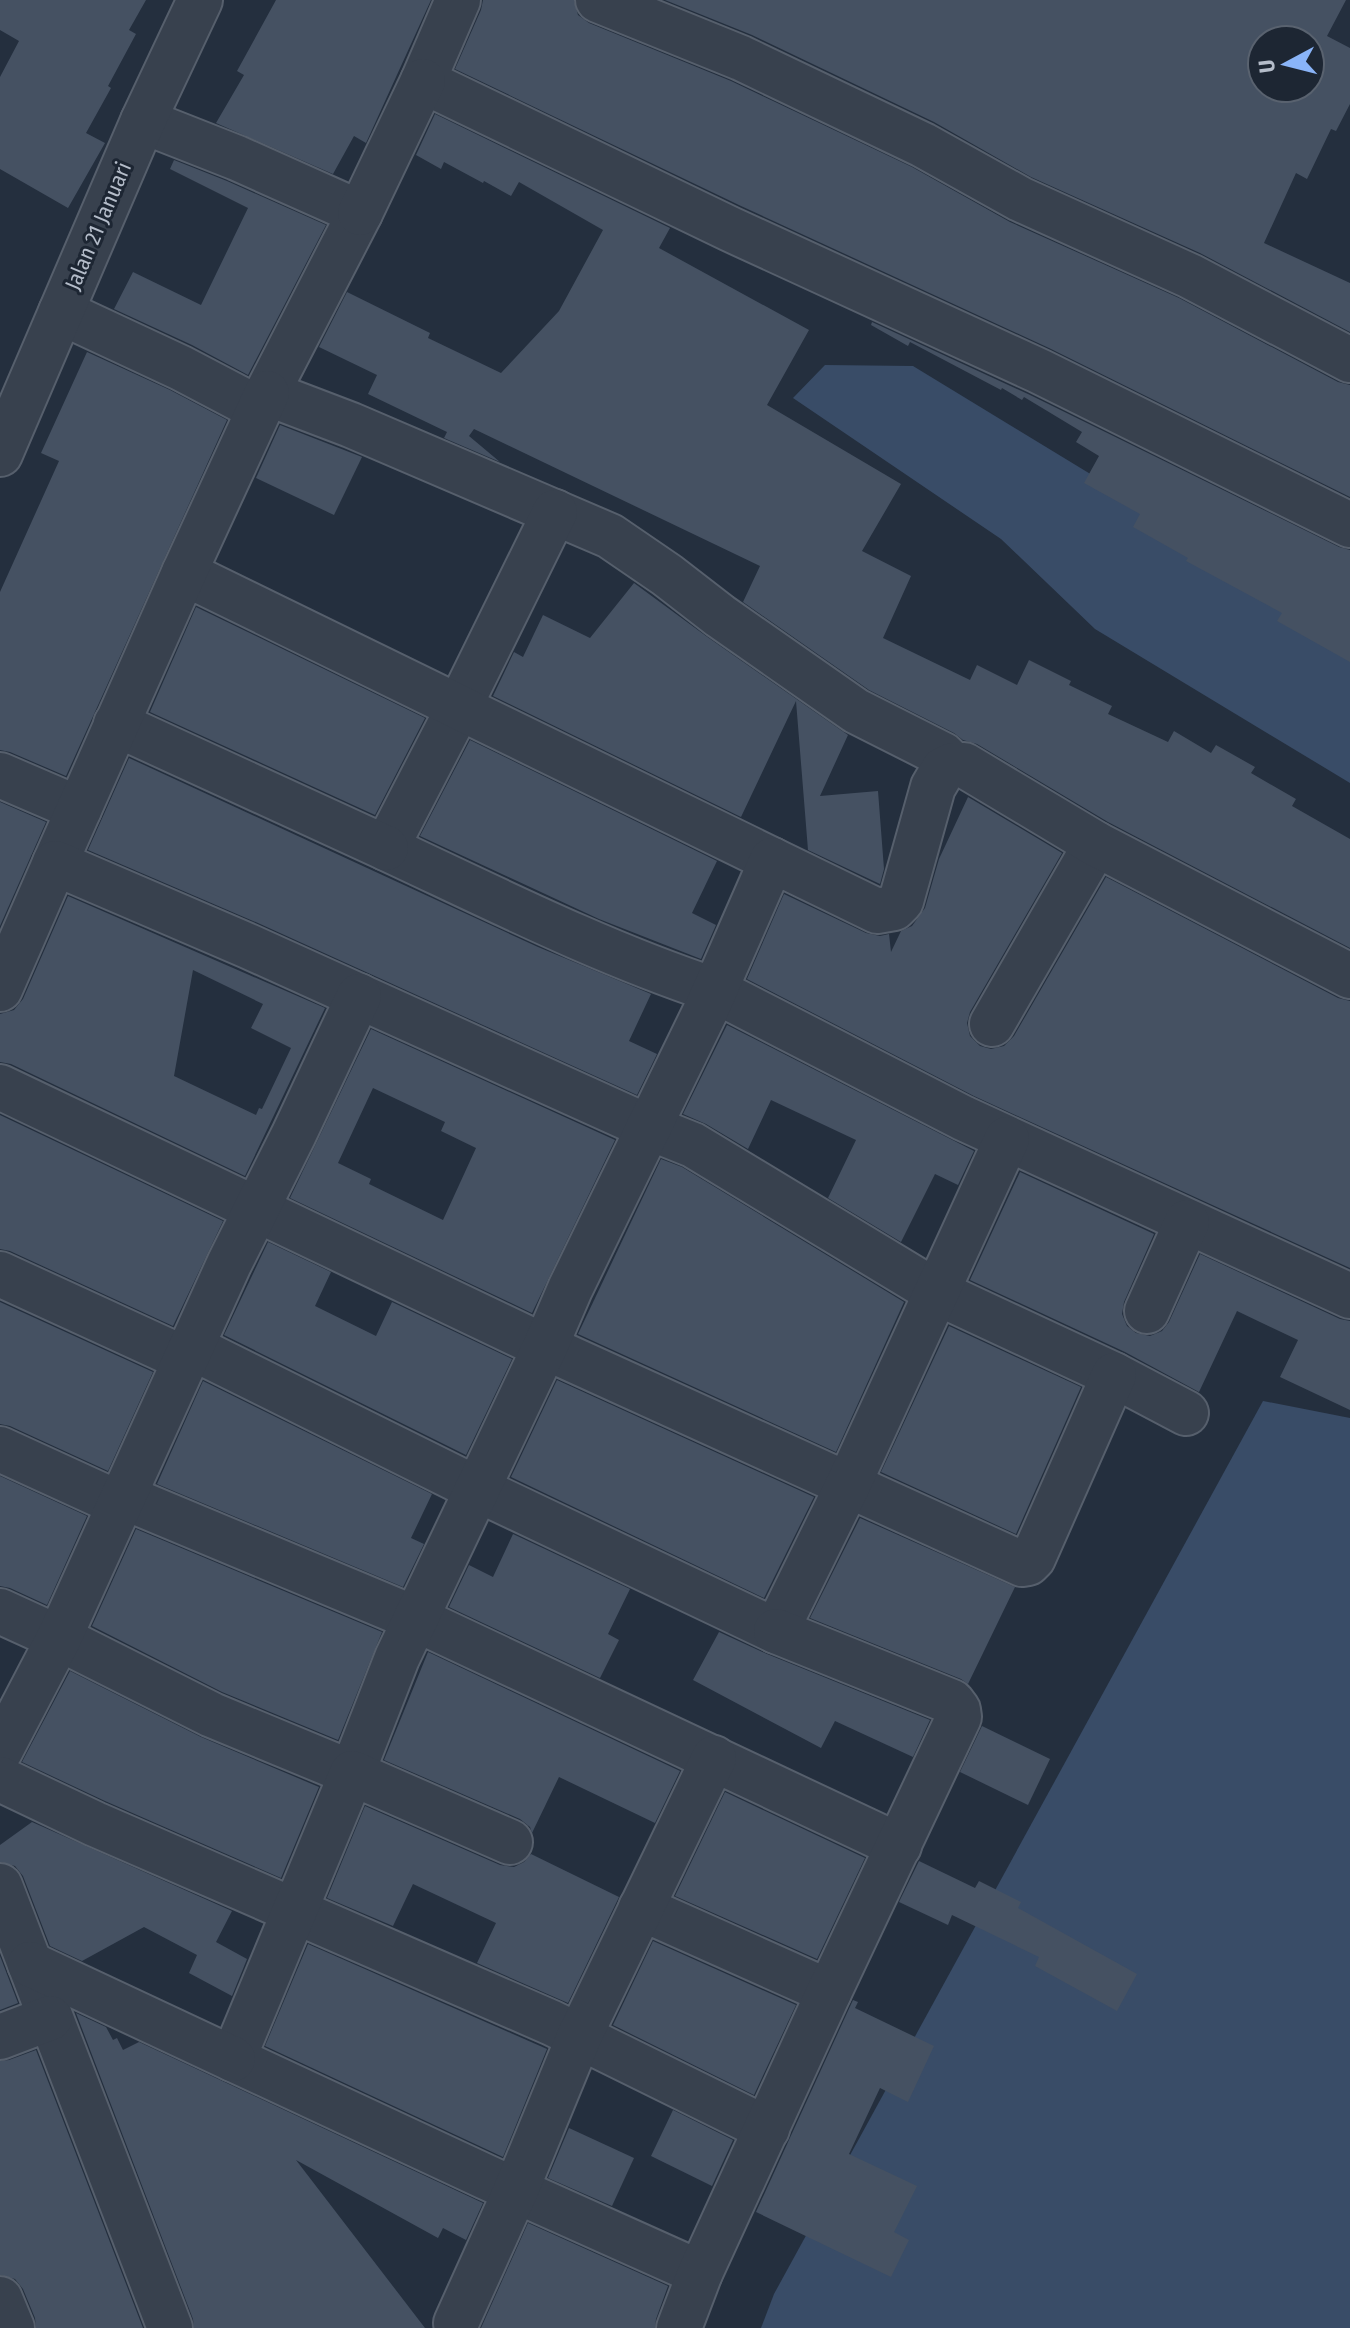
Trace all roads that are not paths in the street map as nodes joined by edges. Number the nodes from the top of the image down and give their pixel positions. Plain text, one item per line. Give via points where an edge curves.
1 (200, 0) edge
2 (458, 0) edge
3 (598, 0) edge
4 (423, 81) junction
5 (143, 121) junction
6 (360, 213) junction
7 (61, 312) junction
8 (1350, 360) edge
9 (263, 401) junction
10 (0, 454) edge
11 (555, 512) junction
12 (1350, 525) edge
13 (184, 573) junction
14 (459, 707) junction
15 (116, 724) junction
16 (953, 765) junction
17 (0, 775) edge
18 (79, 809) junction
19 (1096, 844) junction
20 (386, 848) junction
21 (772, 860) junction
22 (55, 863) junction
23 (1350, 976) edge
24 (0, 989) edge
25 (714, 990) junction
26 (359, 996) junction
27 (992, 1024) dead end
28 (0, 1087) edge
29 (648, 1127) junction
30 (1007, 1139) junction
31 (256, 1211) junction
32 (1187, 1222) junction
33 (0, 1274) edge
34 (936, 1292) junction
35 (1350, 1296) edge
36 (1147, 1311) dead end
37 (545, 1347) junction
38 (188, 1353) junction
39 (1114, 1375) junction
40 (1186, 1413) dead end
41 (0, 1449) edge
42 (848, 1485) junction
43 (477, 1489) junction
44 (122, 1500) junction
45 (0, 1611) edge
46 (416, 1619) junction
47 (776, 1631) junction
48 (59, 1638) junction
49 (0, 1751) edge
50 (714, 1758) junction
51 (352, 1773) junction
52 (0, 1779) edge
53 (510, 1842) dead end
54 (899, 1846) junction
55 (0, 1886) edge
56 (641, 1908) junction
57 (293, 1911) junction
58 (30, 1964) junction
59 (829, 1992) junction
60 (50, 2018) junction
61 (0, 2037) edge
62 (579, 2037) junction
63 (233, 2059) junction
64 (767, 2129) junction
65 (516, 2190) junction
66 (700, 2273) junction
67 (0, 2299) edge
68 (456, 2323) dead end
69 (12, 2328) edge
70 (170, 2328) edge
71 (679, 2328) edge

1 - 5 street, Jalan 21 Januari
2 - 4 street
3 - 8 street via 741,58 923,145 1020,199 1190,276
4 - 6 street
4 - 12 street via 1039,371
5 - 6 street
5 - 7 street, Jalan 21 Januari
6 - 9 street
7 - 9 street
7 - 10 street, Jalan 21 Januari
9 - 11 street via 363,430
9 - 13 street
11 - 14 street
11 - 16 street via 610,536 856,711
13 - 14 street
13 - 15 street
14 - 20 street
14 - 21 street
15 - 18 street
15 - 20 street
16 - 19 street via 964,765
16 - 21 street via 943,770 933,787 901,901 894,908 877,911
17 - 18 street
18 - 22 street
19 - 23 street
19 - 27 street
20 - 25 street via 564,930
21 - 25 street
22 - 24 street
22 - 26 street
25 - 29 street
25 - 30 street
26 - 29 street
26 - 31 street
28 - 31 street
29 - 34 street via 693,1145
29 - 37 street
30 - 32 street
30 - 34 street
31 - 37 street
31 - 38 street
32 - 35 street
32 - 36 street
33 - 38 street
34 - 39 street
34 - 42 street
37 - 42 street
37 - 43 street
38 - 43 street
38 - 44 street
39 - 40 street
39 - 42 street via 1028,1563
41 - 44 street
42 - 47 street
43 - 46 street
43 - 47 street
44 - 46 street
44 - 48 street
45 - 48 street
46 - 50 street
46 - 51 street
47 - 54 street via 952,1702 958,1710 958,1722
48 - 49 street
48 - 51 street via 212,1715
50 - 54 street
50 - 56 street
51 - 53 street
51 - 57 street
52 - 57 street
54 - 59 street
55 - 58 street
56 - 59 street
56 - 62 street
57 - 62 street
57 - 63 street
58 - 60 street
58 - 63 street
59 - 64 street
60 - 61 street
60 - 70 street
62 - 64 street
62 - 65 street
63 - 65 street
64 - 66 street
65 - 66 street
65 - 68 street
66 - 71 street
67 - 69 street

